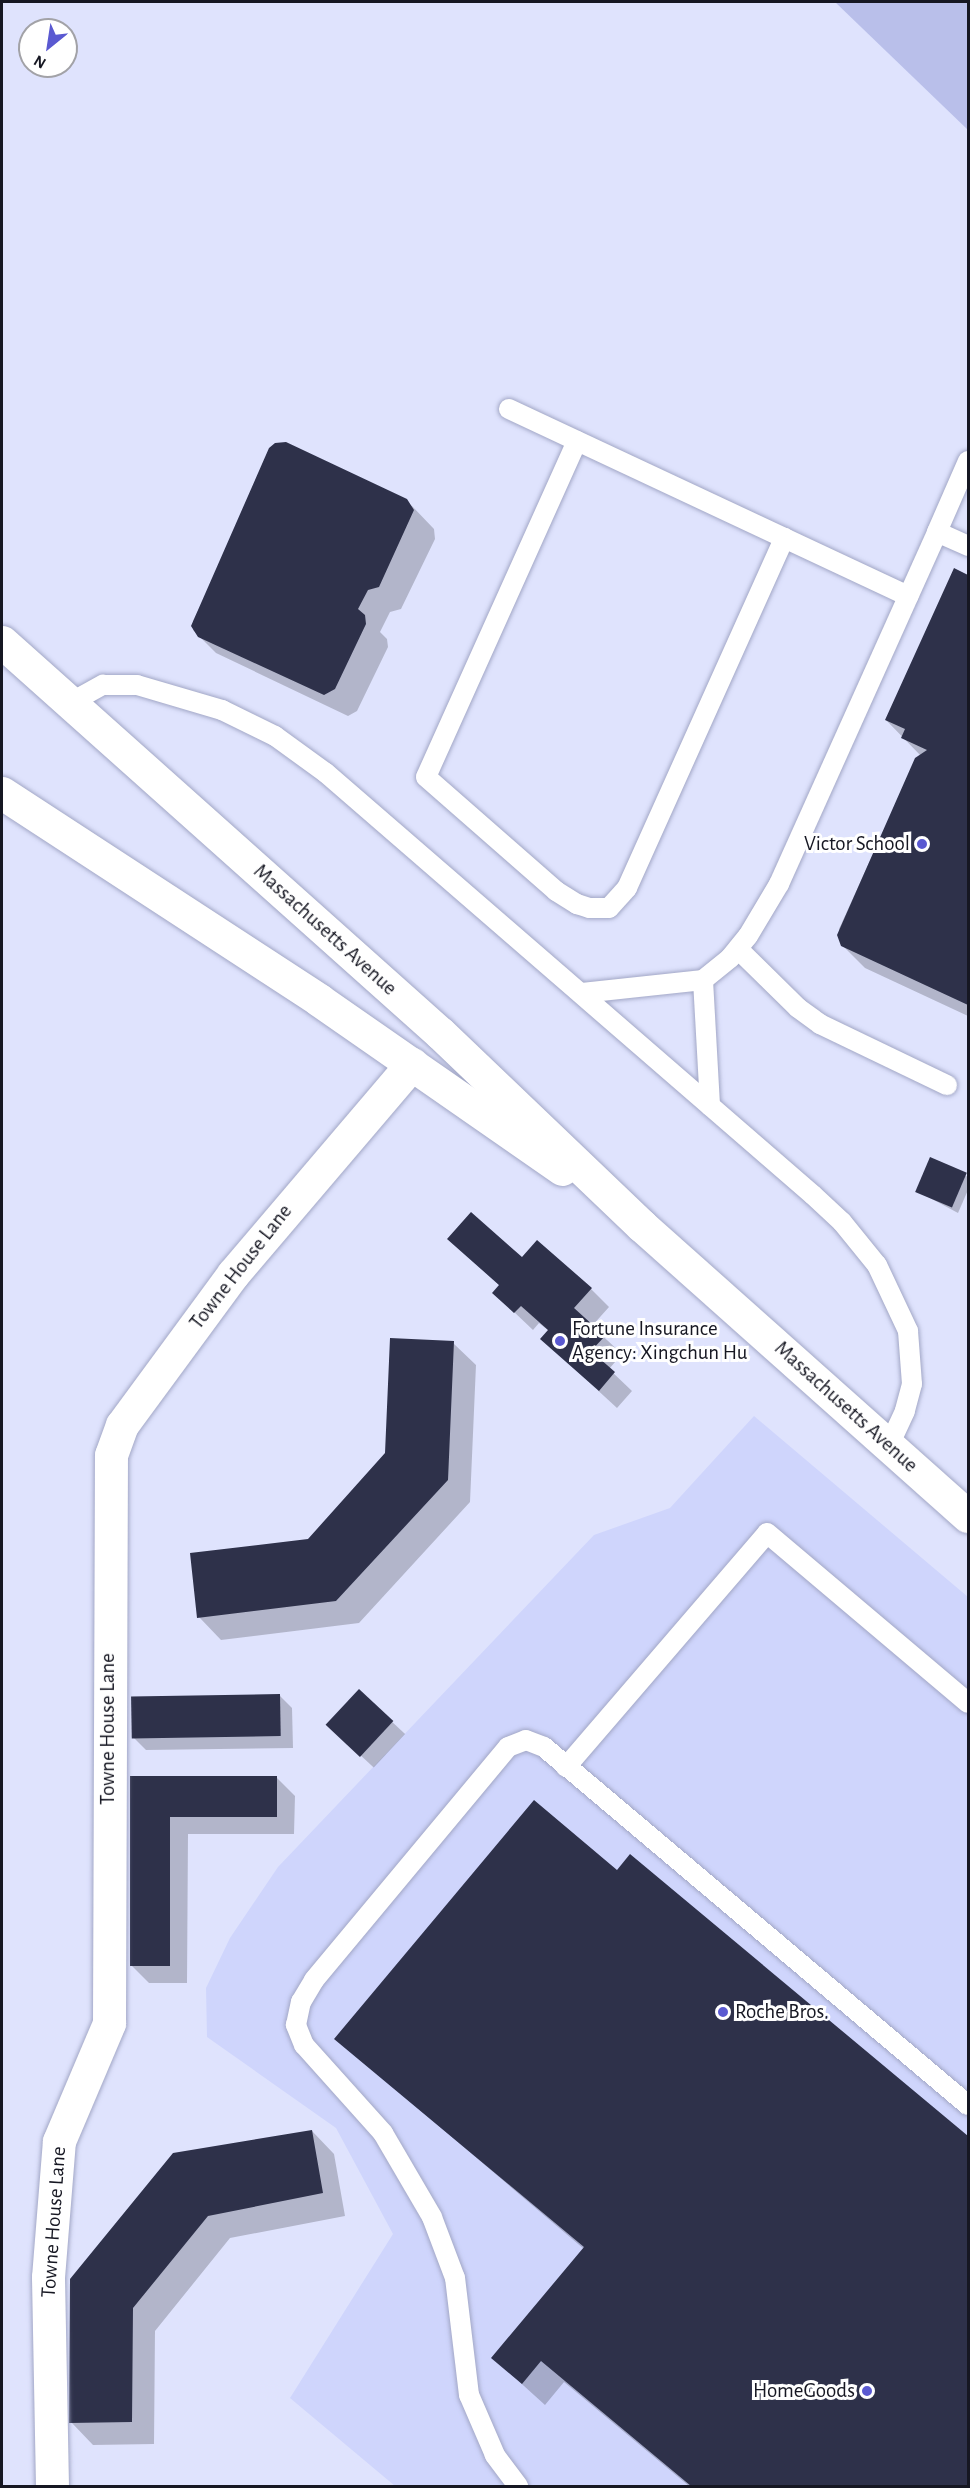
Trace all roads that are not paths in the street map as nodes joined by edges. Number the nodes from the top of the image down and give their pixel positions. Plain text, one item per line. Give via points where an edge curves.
1 (509, 409) dead end
2 (577, 441) junction
3 (969, 462) edge
4 (937, 532) junction
5 (784, 538) junction
6 (969, 546) edge
7 (908, 596) junction
8 (2, 642) edge
9 (70, 703) junction
10 (2, 793) edge
11 (738, 949) junction
12 (703, 980) junction
13 (582, 993) junction
14 (412, 1064) junction
15 (947, 1085) dead end
16 (710, 1106) junction
17 (642, 1226) junction
18 (889, 1445) junction
19 (969, 1516) edge
20 (969, 1703) edge
21 (566, 1767) junction
22 (969, 2105) edge
23 (506, 2482) edge
24 (52, 2487) edge

1 - 2 lane
2 - 5 lane
2 - 5 lane via 426,777 556,891 577,904 609,908 627,888
3 - 4 lane
4 - 6 lane
4 - 7 lane
5 - 7 lane
7 - 11 lane via 779,884
8 - 9 main road, Massachusetts Avenue
9 - 13 lane via 103,685 126,683 184,696 258,726 326,773
9 - 17 main road, Massachusetts Avenue via 475,1065
10 - 14 main road, Massachusetts Avenue
11 - 12 lane
11 - 15 lane via 798,1008 820,1024
12 - 13 lane
12 - 16 lane
13 - 16 lane
14 - 17 main road, Massachusetts Avenue
14 - 24 main road, Towne House Lane via 227,1282 122,1425 111,1455 109,2023 58,2141 48,2277
16 - 18 lane via 842,1222 887,1283 908,1331 914,1367 907,1405
17 - 18 main road, Massachusetts Avenue
18 - 19 main road, Massachusetts Avenue
20 - 21 lane via 767,1533
21 - 22 lane
21 - 23 lane via 535,1742 526,1740 508,1747 314,1980 301,2002 296,2025 304,2045 383,2133 437,2226 455,2278 469,2395

